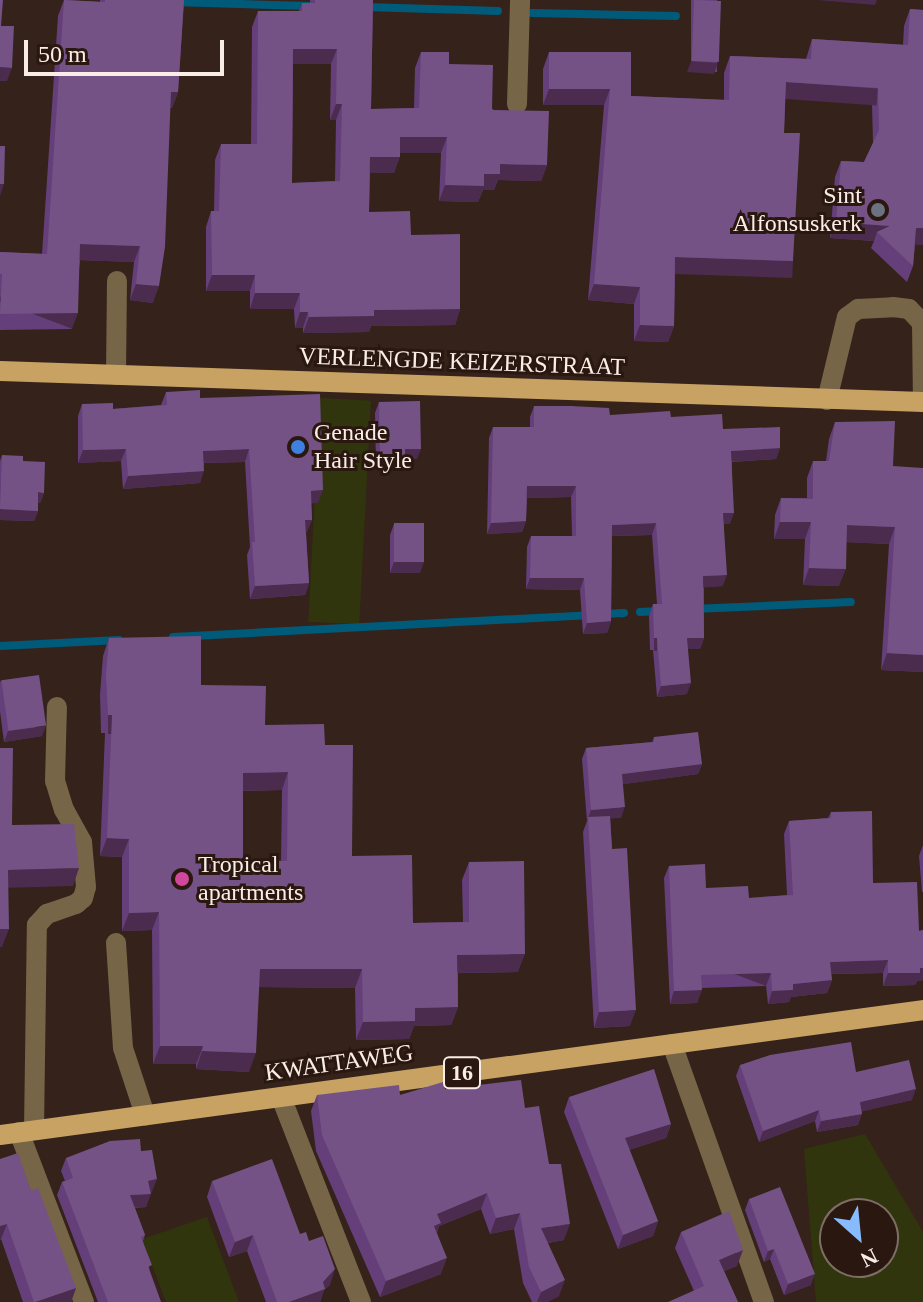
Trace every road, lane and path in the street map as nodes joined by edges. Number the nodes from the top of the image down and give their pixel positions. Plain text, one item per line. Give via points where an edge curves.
1 (520, 0) edge
2 (517, 104) dead end
3 (117, 281) dead end
4 (0, 371) edge
5 (116, 375) junction
6 (827, 400) junction
7 (923, 402) edge
8 (57, 707) dead end
9 (116, 943) dead end
10 (923, 1010) edge
11 (672, 1044) junction
12 (281, 1097) junction
13 (145, 1115) junction
14 (18, 1133) edge
15 (84, 1302) edge
16 (361, 1302) edge
17 (764, 1302) edge

1 - 2 street
3 - 5 street
4 - 5 main road, VERLENGDE KEIZERSTRAAT
5 - 6 main road, VERLENGDE KEIZERSTRAAT
6 - 7 main road, VERLENGDE KEIZERSTRAAT
6 - 7 street via 847,317 858,309 893,307 909,309 922,323
8 - 14 street via 55,781 82,842 86,887 76,904 47,914 37,925
9 - 13 street via 123,1048
10 - 11 main road, KWATTAWEG / 16
11 - 12 main road, KWATTAWEG / 16
11 - 17 street
12 - 13 main road, KWATTAWEG / 16
12 - 16 street
13 - 14 main road, KWATTAWEG / 16
14 - 15 street

